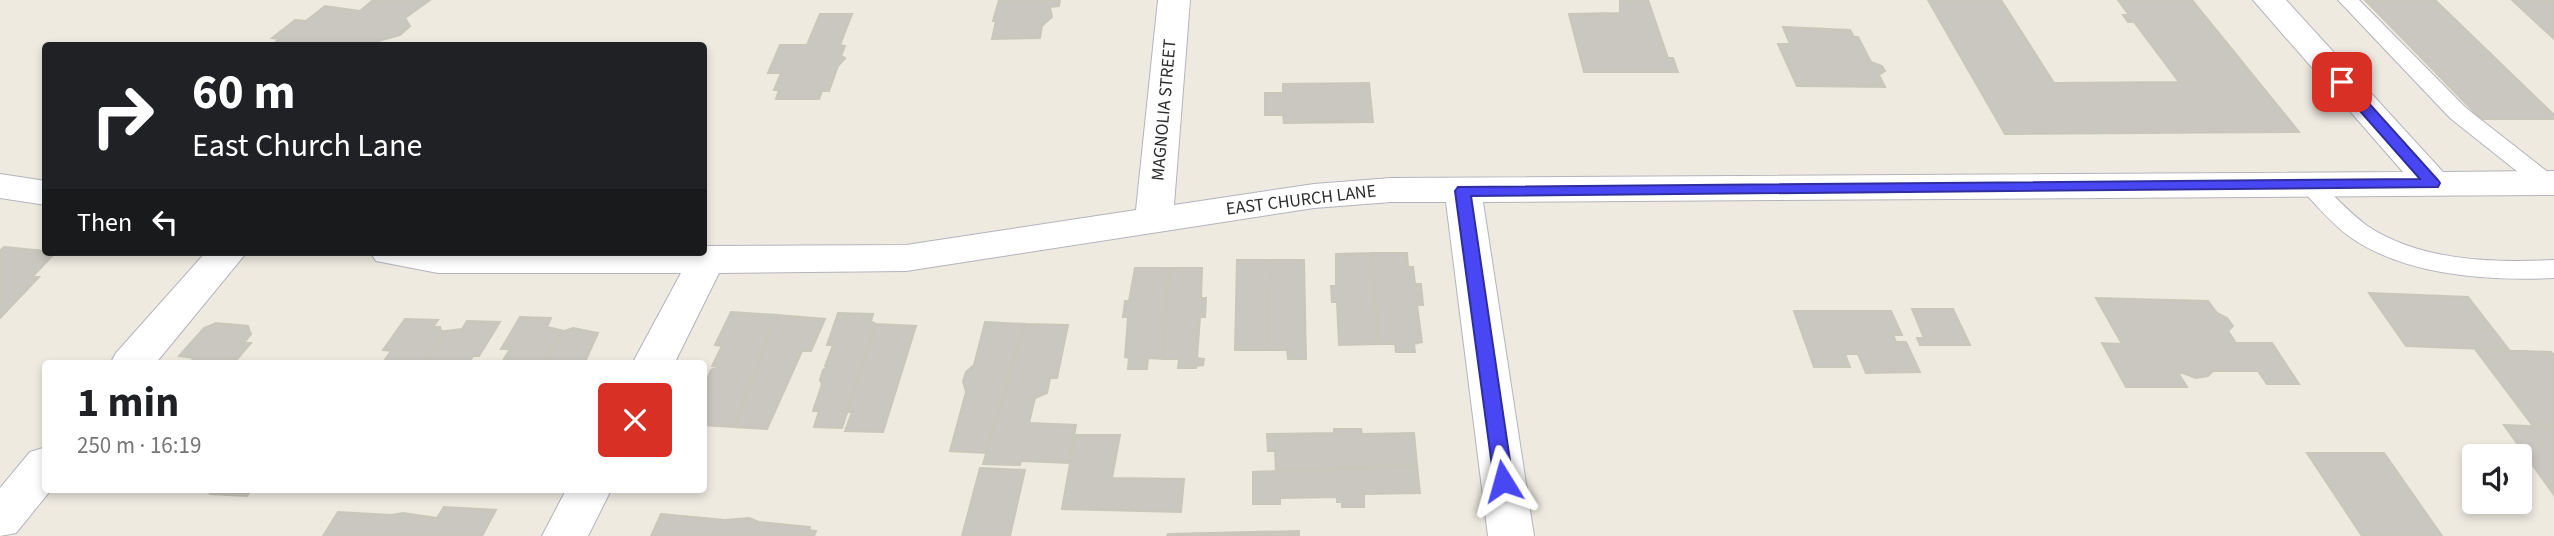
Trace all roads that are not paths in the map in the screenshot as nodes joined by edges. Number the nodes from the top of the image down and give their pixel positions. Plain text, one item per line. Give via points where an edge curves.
1 (1174, 0) edge
2 (2269, 0) edge
3 (2348, 0) edge
4 (2433, 183) junction
5 (2550, 183) edge
6 (0, 186) edge
7 (2311, 186) junction
8 (1463, 191) junction
9 (42, 192) edge
10 (1154, 220) junction
11 (225, 256) edge
12 (418, 256) edge
13 (706, 261) junction
14 (2554, 269) edge
15 (134, 360) edge
16 (655, 360) edge
17 (42, 470) edge
18 (587, 493) edge
19 (0, 520) edge
20 (565, 536) edge
21 (1511, 536) edge

1 - 10 street, MAGNOLIA STREET
2 - 4 street
3 - 5 lane via 2458,113
4 - 5 street, EAST CHURCH LANE
4 - 7 street, EAST CHURCH LANE
6 - 9 street
7 - 8 street, EAST CHURCH LANE
7 - 14 lane via 2367,237 2426,259 2511,272
8 - 10 street, EAST CHURCH LANE via 1346,192
8 - 21 street
10 - 13 street, EAST CHURCH LANE via 916,257
11 - 15 street
12 - 13 street, EAST CHURCH LANE
13 - 16 street
17 - 19 street
18 - 20 street

